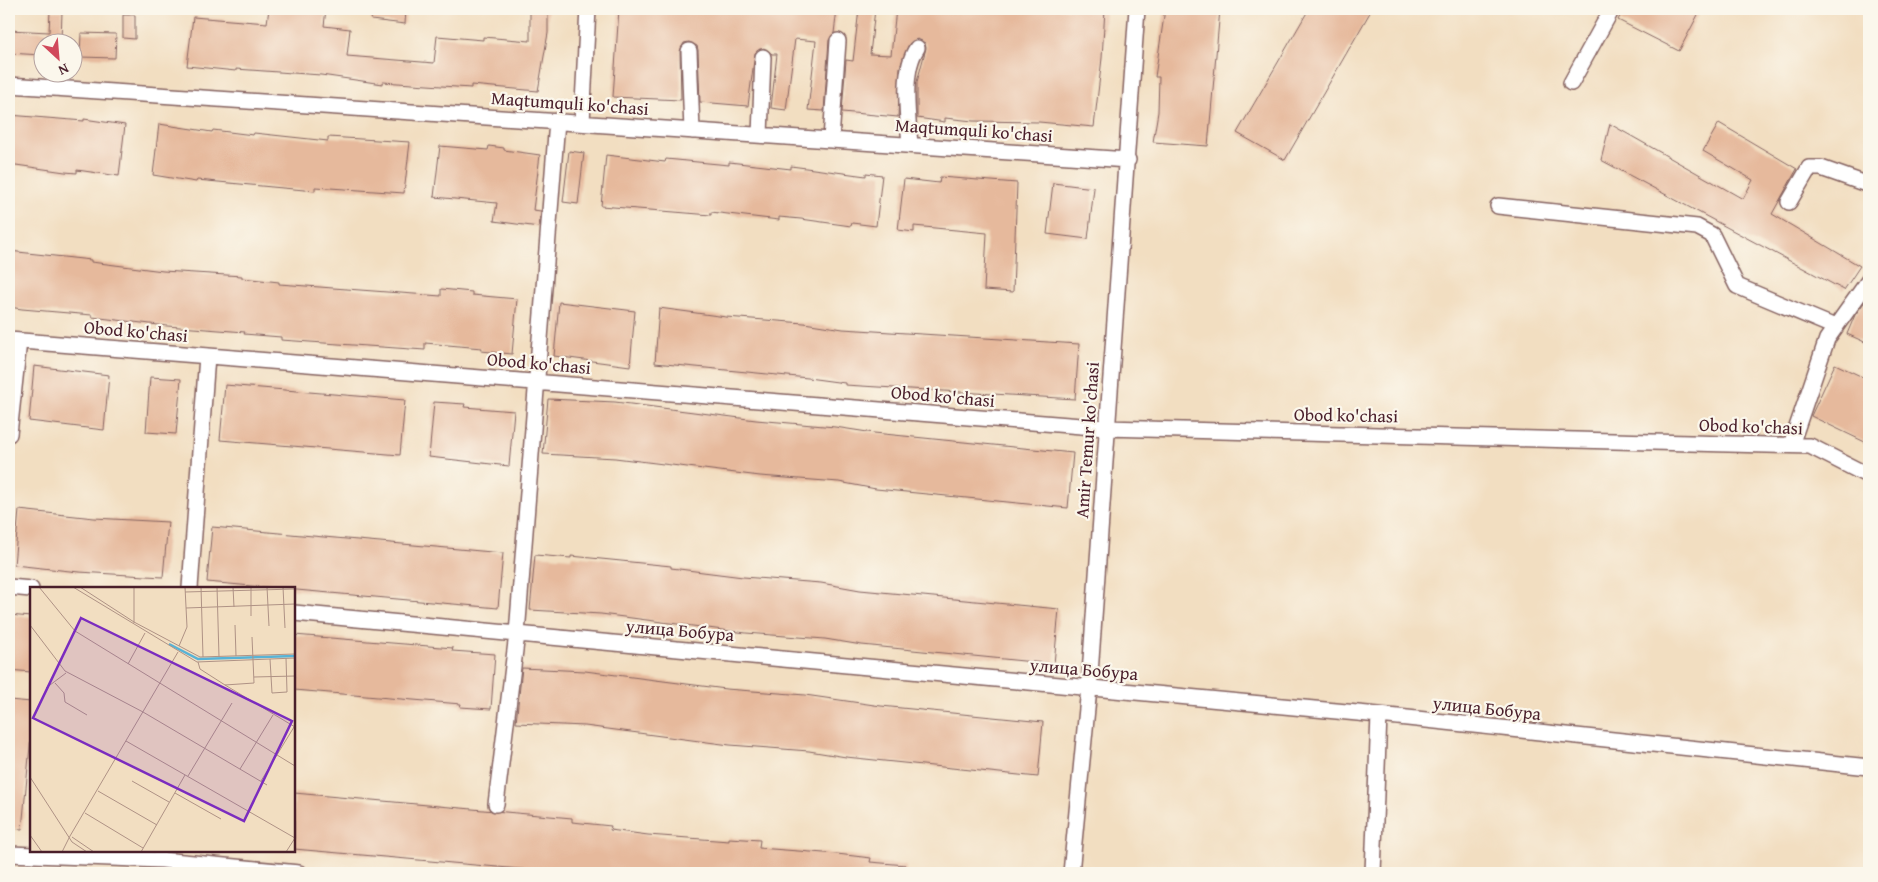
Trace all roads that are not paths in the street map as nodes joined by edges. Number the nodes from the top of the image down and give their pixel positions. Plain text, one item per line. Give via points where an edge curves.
1 (588, 9) edge
2 (1137, 9) edge
3 (1612, 9) edge
4 (838, 41) dead end
5 (917, 48) dead end
6 (689, 51) dead end
7 (762, 56) dead end
8 (1570, 83) dead end
9 (9, 85) edge
10 (557, 121) junction
11 (582, 122) junction
12 (692, 131) junction
13 (760, 135) junction
14 (831, 139) junction
15 (910, 145) junction
16 (1128, 160) junction
17 (1869, 185) edge
18 (1789, 202) dead end
19 (1498, 206) dead end
20 (1869, 280) edge
21 (1836, 327) junction
22 (14, 340) edge
23 (207, 356) junction
24 (536, 382) junction
25 (1106, 428) junction
26 (9, 434) edge
27 (1791, 445) junction
28 (1869, 476) edge
29 (9, 586) edge
30 (190, 587) edge
31 (30, 589) edge
32 (295, 613) edge
33 (517, 634) junction
34 (1090, 688) junction
35 (1379, 715) junction
36 (1869, 767) edge
37 (496, 804) dead end
38 (9, 854) edge
39 (162, 855) edge
40 (299, 873) edge
41 (1071, 873) edge
42 (1374, 873) edge

1 - 11 street
2 - 16 street, Amir Temur ko'chasi
3 - 8 street
4 - 14 street
5 - 15 street via 910,59 907,103
6 - 12 street
7 - 13 street
9 - 10 street, Maqtumquli ko'chasi
10 - 11 street, Maqtumquli ko'chasi
10 - 24 street
11 - 12 street, Maqtumquli ko'chasi
12 - 13 street, Maqtumquli ko'chasi
13 - 14 street, Maqtumquli ko'chasi
14 - 15 street, Maqtumquli ko'chasi
15 - 16 street, Maqtumquli ko'chasi
16 - 25 street, Amir Temur ko'chasi
17 - 18 street via 1821,168 1808,168
19 - 21 street via 1697,228 1712,235 1737,286
20 - 21 street
21 - 27 street via 1827,339
22 - 23 street, Obod ko'chasi
22 - 26 street
23 - 24 street, Obod ko'chasi
23 - 30 street
24 - 25 street, Obod ko'chasi
24 - 33 street
25 - 27 street, Obod ko'chasi
25 - 34 street, Amir Temur ko'chasi
27 - 28 street, Obod ko'chasi via 1810,446
29 - 31 street
32 - 33 street, улица Бобура
33 - 34 street, улица Бобура
33 - 37 street
34 - 35 street, улица Бобура
34 - 41 street, Amir Temur ko'chasi
35 - 36 street, улица Бобура
35 - 42 street
38 - 39 street
39 - 40 street

